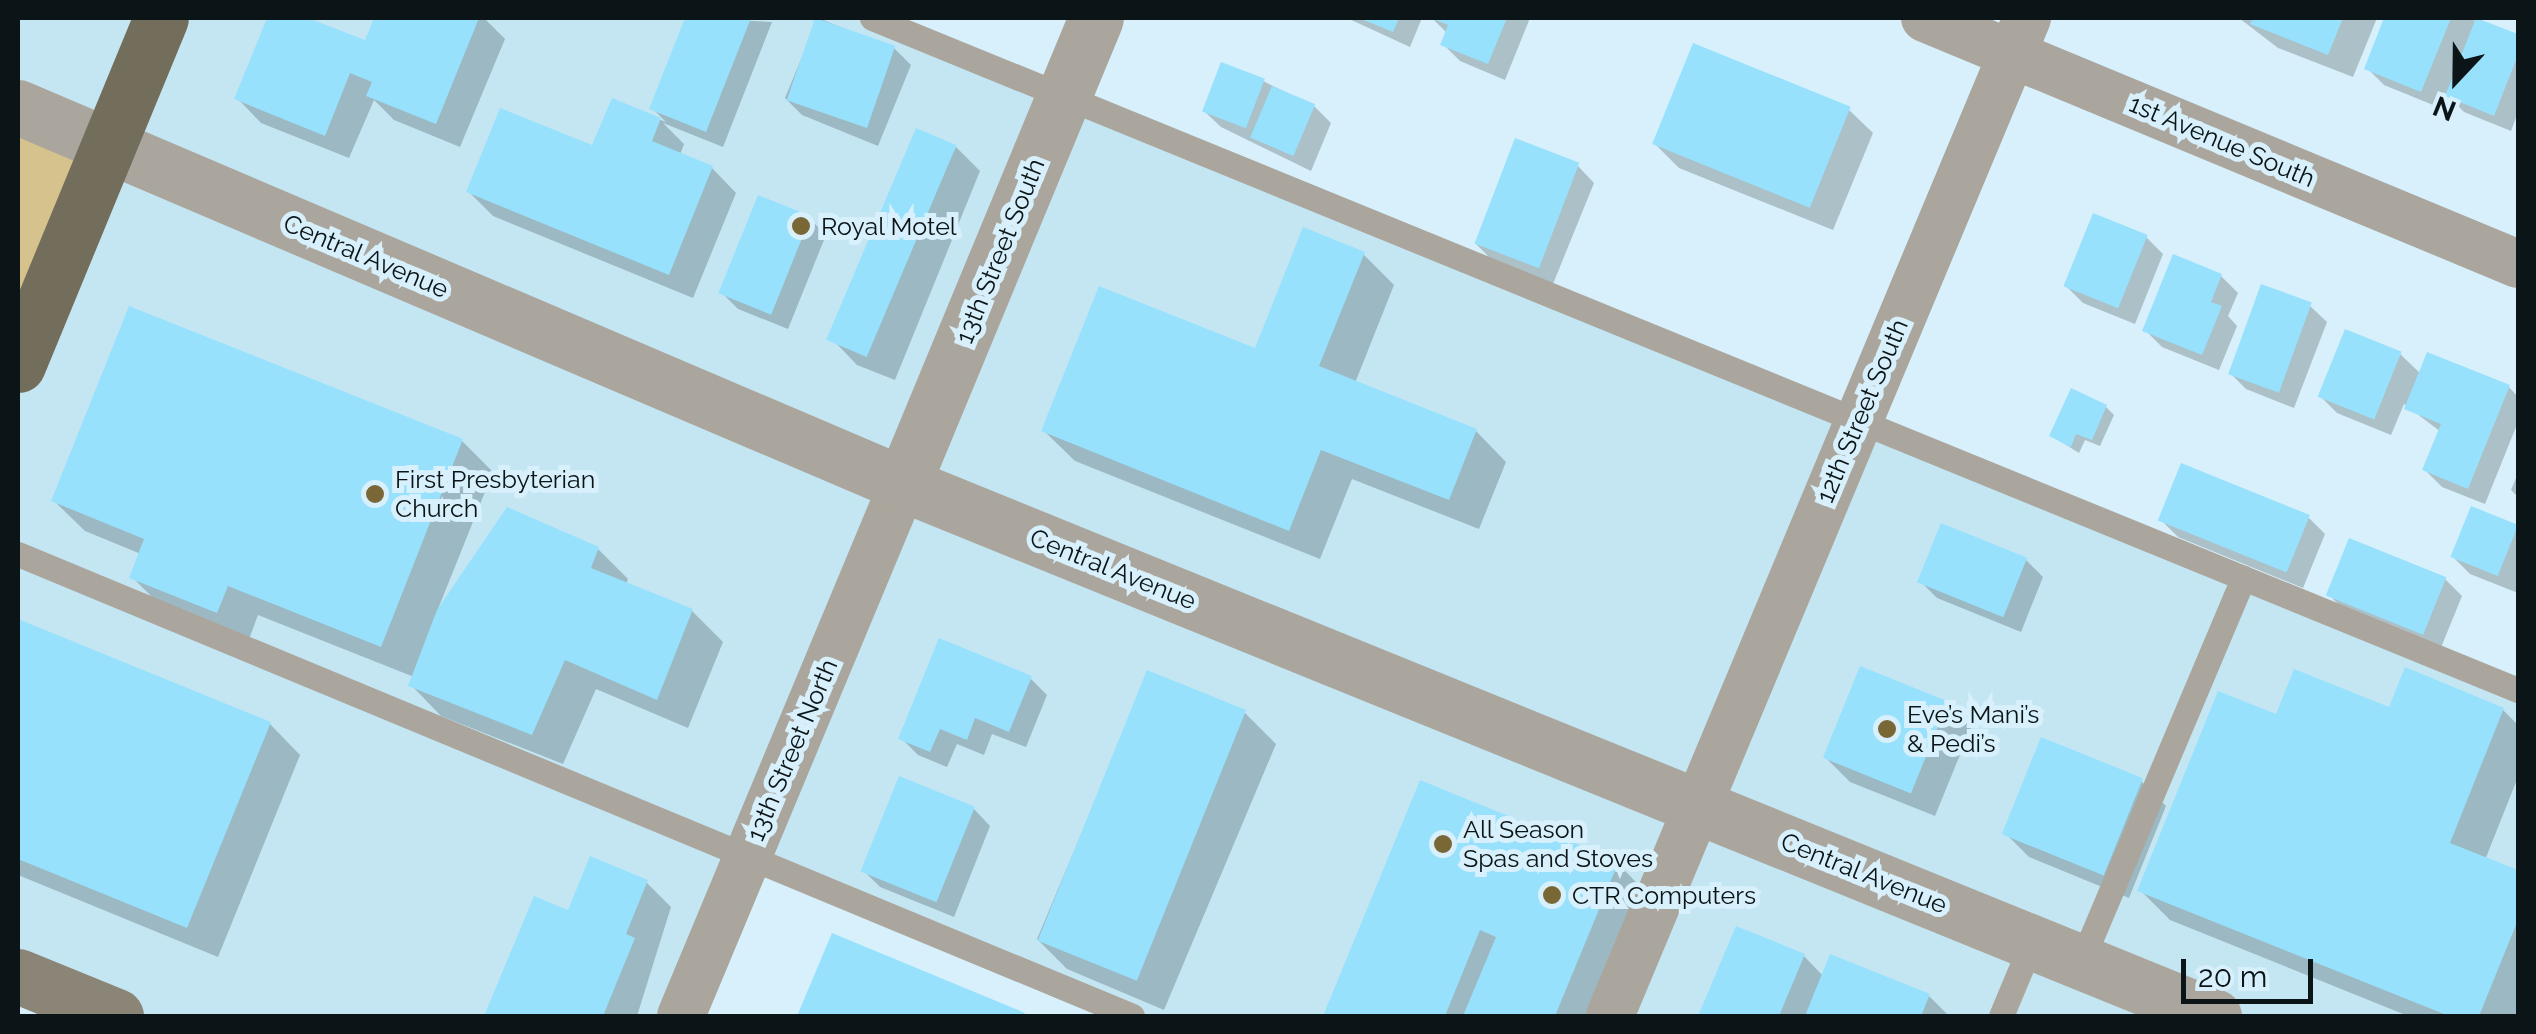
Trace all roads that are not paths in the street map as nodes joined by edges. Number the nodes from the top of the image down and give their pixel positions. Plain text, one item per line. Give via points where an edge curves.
1 (161, 18) edge
2 (872, 18) edge
3 (1096, 18) edge
4 (1925, 18) edge
5 (2020, 35) edge
6 (1064, 96) junction
7 (18, 107) edge
8 (110, 147) junction
9 (2518, 264) edge
10 (18, 365) edge
11 (1858, 420) junction
12 (904, 484) junction
13 (18, 554) edge
14 (2242, 578) junction
15 (2518, 690) edge
16 (1696, 805) junction
17 (748, 857) junction
18 (2057, 952) junction
19 (18, 976) edge
20 (116, 1016) edge
21 (681, 1016) edge
22 (1132, 1016) edge
23 (1610, 1016) edge
24 (2002, 1016) edge
25 (2214, 1016) edge

1 - 8 main road
2 - 6 lane
3 - 6 street, 13th Street South
4 - 5 street, 1st Avenue South
5 - 9 street, 1st Avenue South
5 - 11 street, 12th Street South
6 - 11 lane
6 - 12 street, 13th Street South
7 - 8 street, Central Avenue
8 - 10 main road
8 - 12 street, Central Avenue
11 - 14 lane
11 - 16 street, 12th Street South
12 - 16 street, Central Avenue
12 - 17 street, 13th Street North
13 - 17 lane
14 - 15 lane
14 - 18 lane
16 - 18 street, Central Avenue
16 - 23 street, 12th Street South
17 - 21 street, 13th Street North
17 - 22 lane
18 - 24 lane
18 - 25 street, Central Avenue
19 - 20 main road

